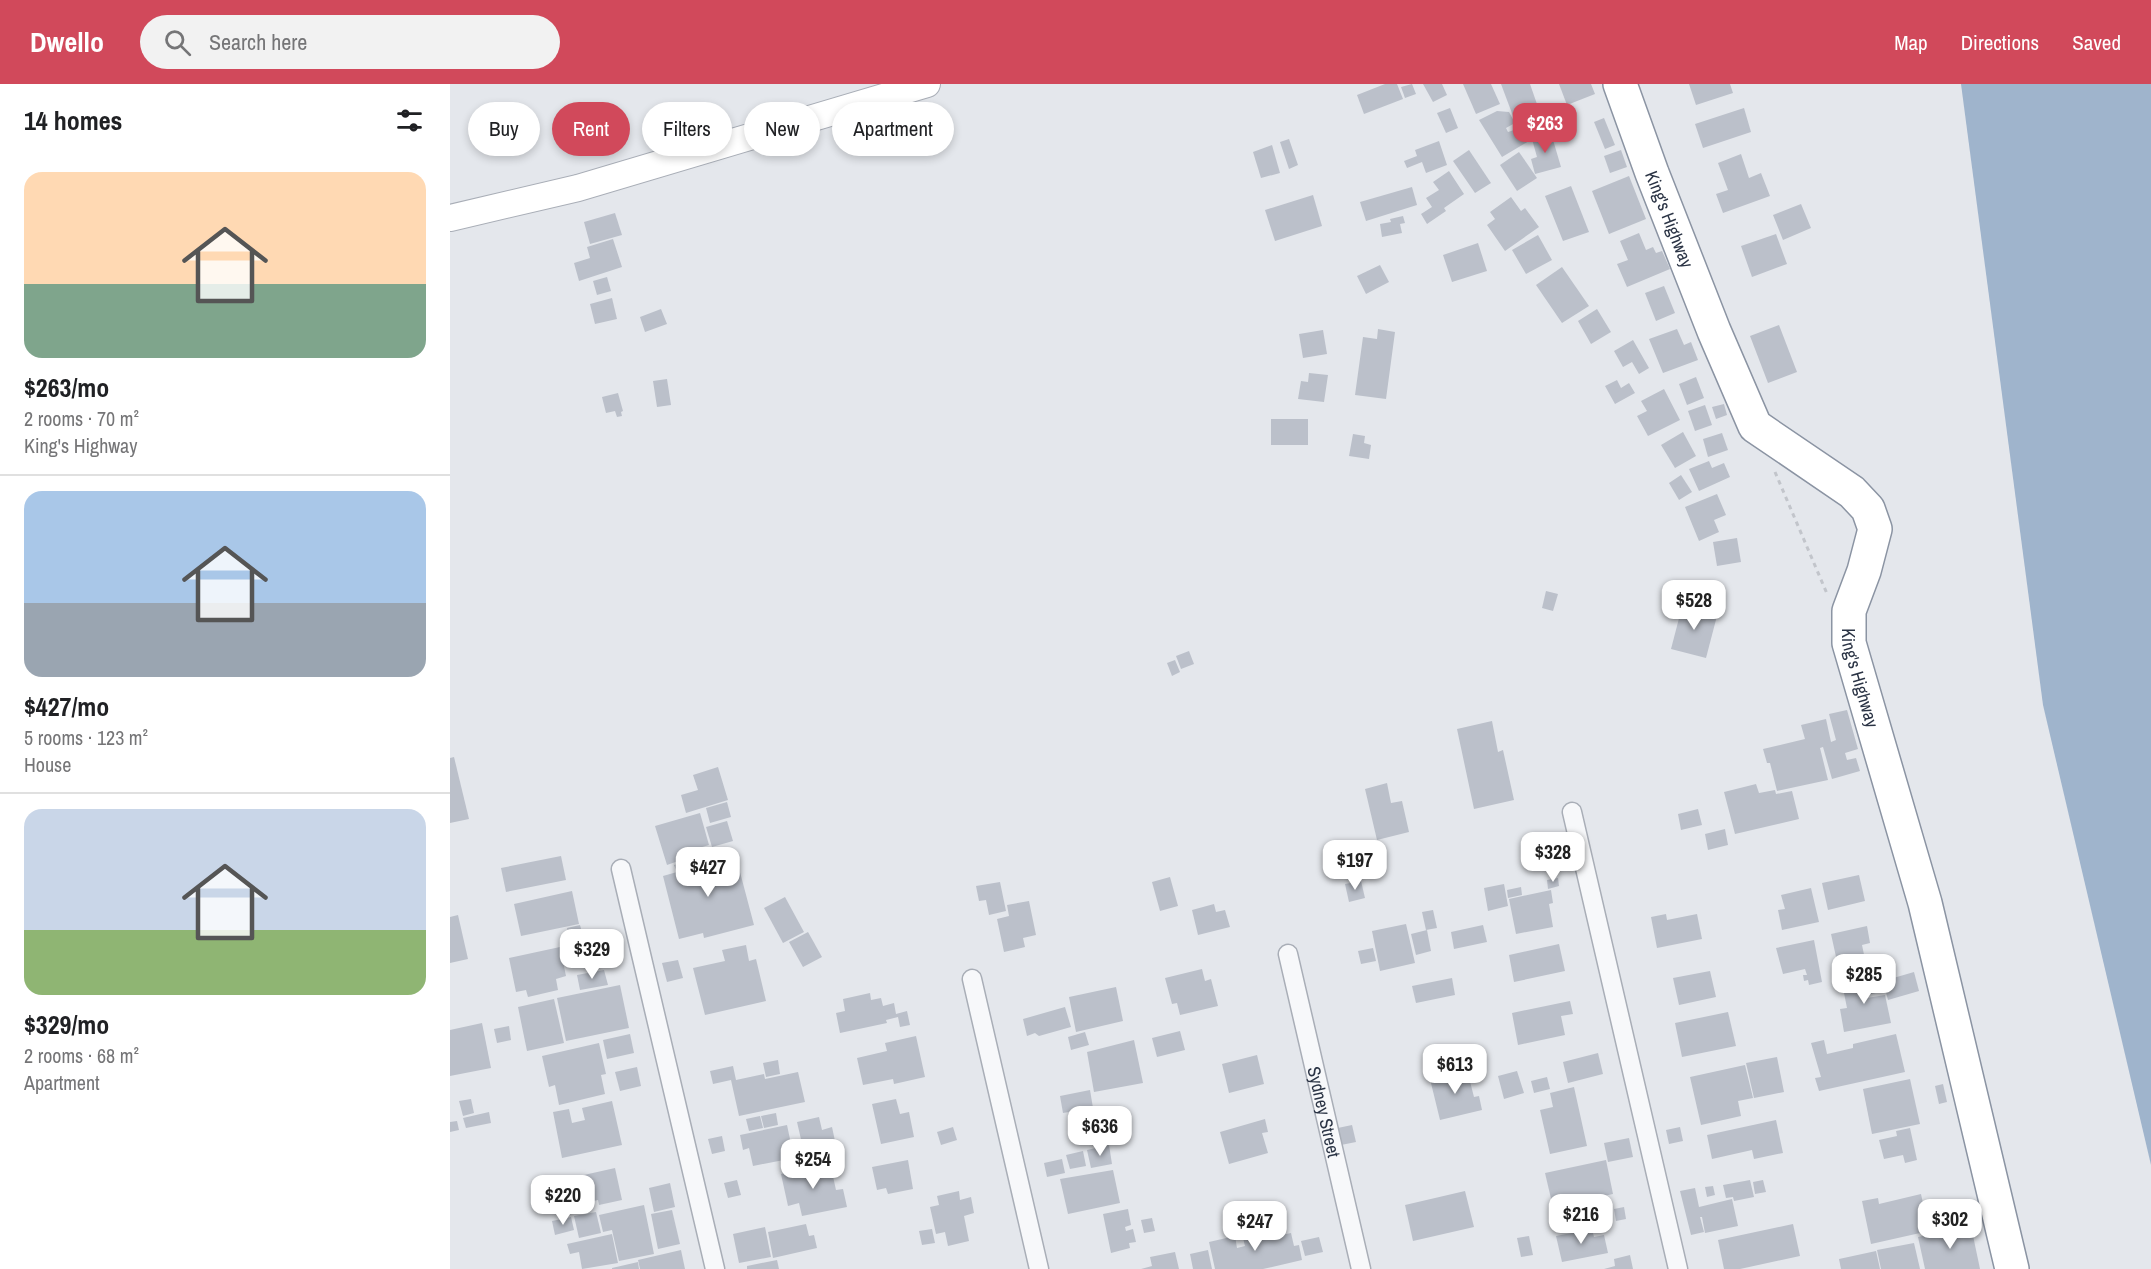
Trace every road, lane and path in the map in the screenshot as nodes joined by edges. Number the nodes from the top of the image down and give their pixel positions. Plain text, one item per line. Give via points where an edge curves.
1 (927, 84) edge
2 (1620, 84) edge
3 (450, 218) edge
4 (1791, 508) dead end
5 (1829, 598) dead end
6 (1572, 812) dead end
7 (621, 869) dead end
8 (1288, 954) dead end
9 (972, 979) dead end
10 (714, 1269) edge
11 (1040, 1269) edge
12 (1361, 1269) edge
13 (1678, 1269) edge
14 (2012, 1269) edge

1 - 3 street via 578,188
2 - 14 highway, King's Highway via 1714,331 1755,426 1852,492 1868,509 1875,529 1849,611 1849,643 1925,903
4 - 5 path
6 - 13 street
7 - 10 street
8 - 12 street, Sydney Street
9 - 11 street

